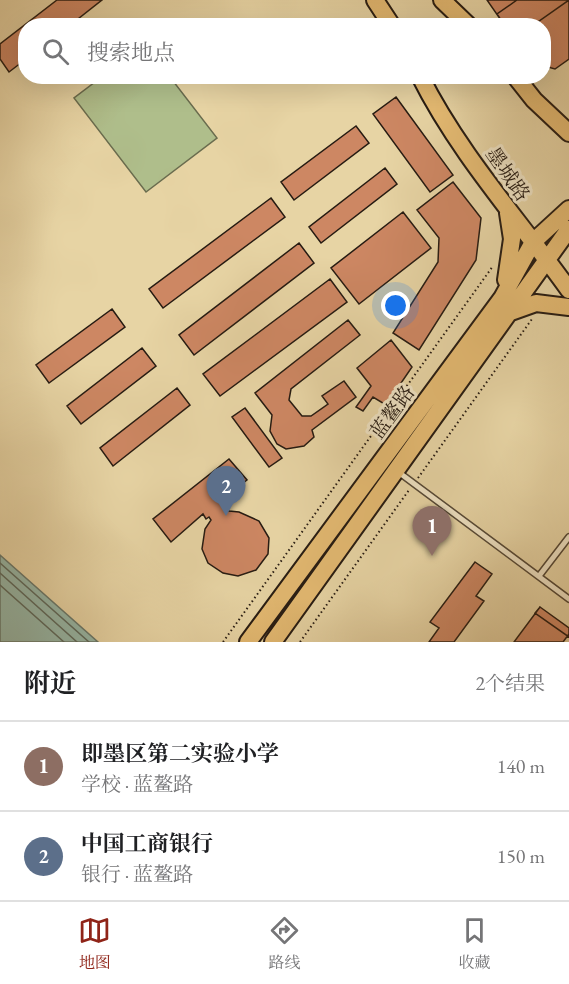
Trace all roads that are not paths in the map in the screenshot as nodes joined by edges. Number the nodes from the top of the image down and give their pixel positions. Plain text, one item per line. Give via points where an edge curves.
1 (375, 0) edge
2 (442, 0) edge
3 (387, 18) edge
4 (461, 18) edge
5 (424, 84) edge
6 (521, 84) edge
7 (534, 100) junction
8 (569, 114) edge
9 (569, 134) edge
10 (569, 209) edge
11 (507, 210) junction
12 (569, 229) edge
13 (533, 242) junction
14 (546, 259) junction
15 (569, 290) edge
16 (505, 306) junction
17 (569, 307) edge
18 (396, 470) junction
19 (569, 537) edge
20 (539, 576) junction
21 (569, 598) edge
22 (248, 642) edge
23 (273, 642) edge

1 - 3 main road
2 - 4 main road
5 - 11 main road, 墨城路
6 - 7 main road
7 - 8 main road
7 - 9 main road
10 - 13 main road, 蓝鳌路
11 - 13 main road, 墨城路
11 - 16 main road via 512,239
12 - 14 main road, 蓝鳌路
13 - 14 main road, 墨城路
13 - 16 main road, 蓝鳌路
14 - 15 main road, 墨城路
14 - 16 main road, 蓝鳌路
16 - 17 main road via 544,302
16 - 18 main road, 蓝鳌路
16 - 22 main road, 蓝鳌路
18 - 20 lane
18 - 23 main road, 蓝鳌路
19 - 20 lane
20 - 21 lane

